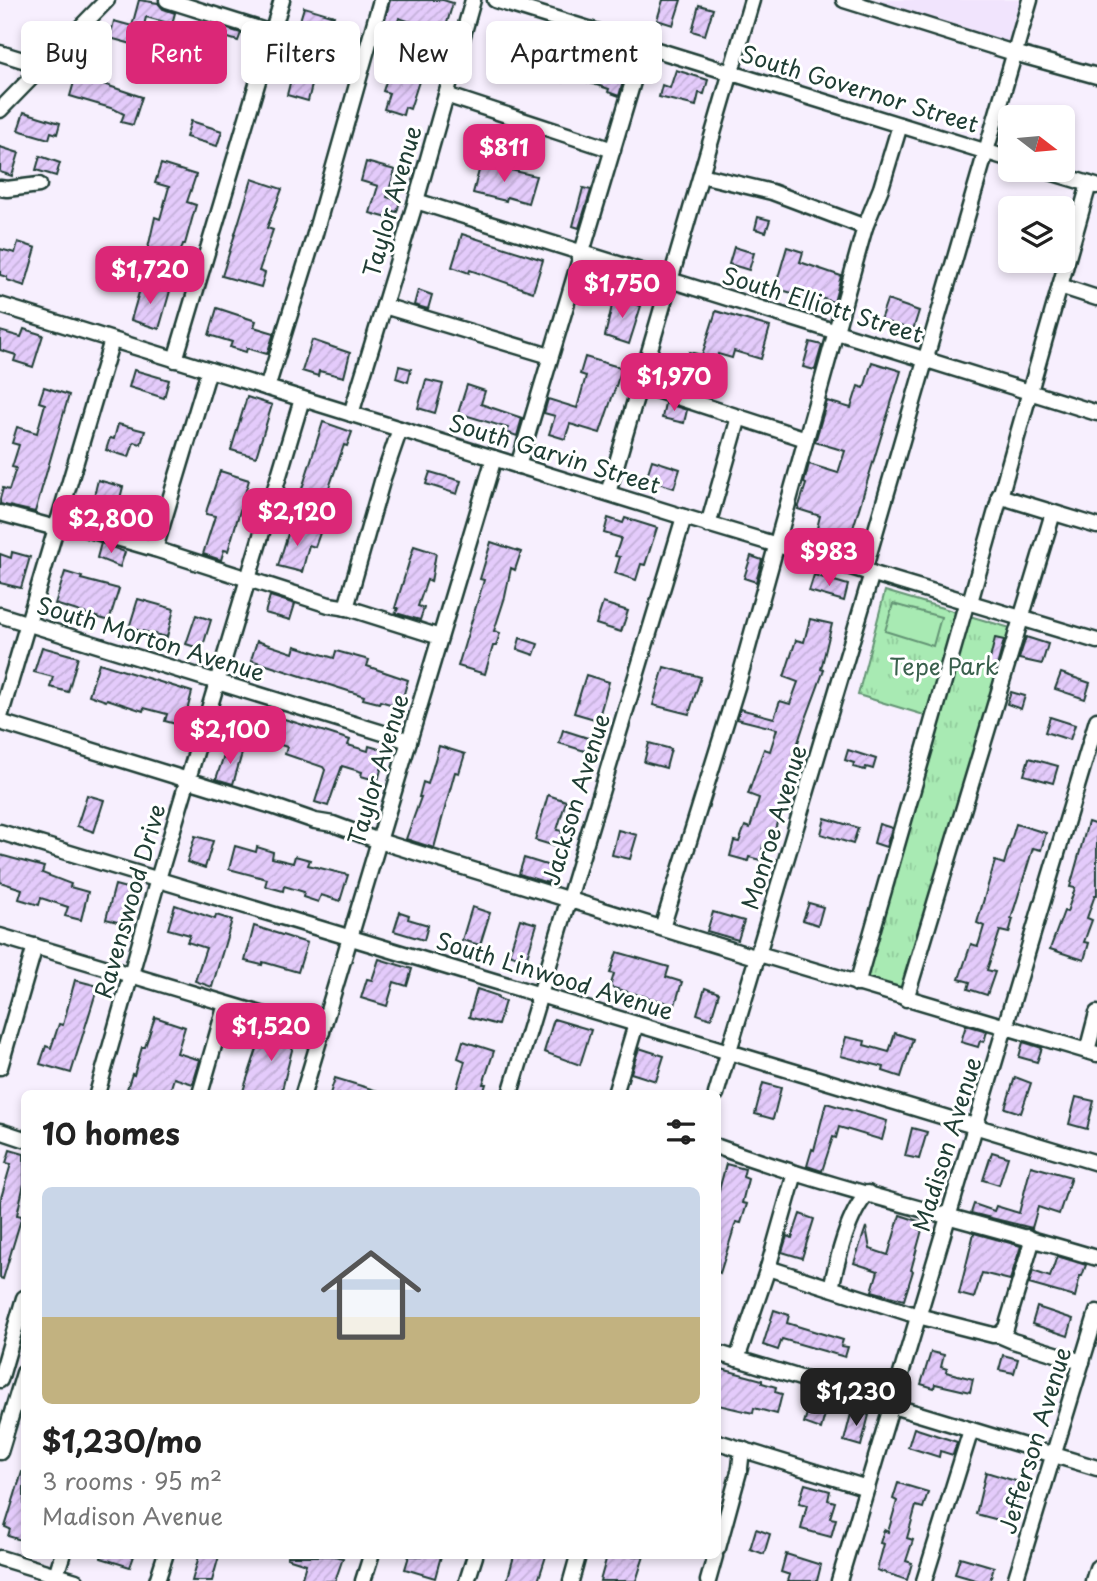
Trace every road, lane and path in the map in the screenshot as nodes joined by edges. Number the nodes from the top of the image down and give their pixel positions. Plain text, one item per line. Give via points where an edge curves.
1 (107, 0) edge
2 (167, 0) edge
3 (282, 0) edge
4 (382, 0) edge
5 (473, 0) edge
6 (495, 0) edge
7 (752, 0) edge
8 (844, 0) edge
9 (1030, 0) edge
10 (86, 21) edge
11 (276, 21) edge
12 (563, 21) edge
13 (241, 23) edge
14 (662, 52) edge
15 (0, 53) edge
16 (1014, 53) junction
17 (21, 59) edge
18 (730, 72) junction
19 (1097, 76) edge
20 (25, 84) edge
21 (257, 84) edge
22 (632, 84) edge
23 (446, 95) junction
24 (0, 110) edge
25 (900, 125) junction
26 (613, 150) junction
27 (986, 152) junction
28 (998, 156) edge
29 (701, 174) junction
30 (1075, 180) edge
31 (39, 185) dead end
32 (1093, 186) edge
33 (0, 188) edge
34 (416, 201) junction
35 (865, 227) junction
36 (583, 254) junction
37 (670, 281) junction
38 (1060, 286) junction
39 (1097, 298) edge
40 (0, 305) edge
41 (384, 306) junction
42 (836, 332) junction
43 (112, 340) junction
44 (550, 356) junction
45 (175, 360) junction
46 (926, 360) junction
47 (209, 370) junction
48 (640, 385) junction
49 (267, 388) junction
50 (1030, 392) junction
51 (302, 399) junction
52 (1097, 413) edge
53 (351, 414) junction
54 (739, 417) junction
55 (400, 429) junction
56 (806, 439) junction
57 (494, 458) junction
58 (518, 466) junction
59 (608, 493) junction
60 (999, 496) junction
61 (0, 513) edge
62 (1053, 513) junction
63 (684, 517) junction
64 (57, 524) junction
65 (708, 525) junction
66 (1097, 526) edge
67 (775, 545) junction
68 (155, 549) junction
69 (868, 572) junction
70 (248, 579) junction
71 (968, 602) junction
72 (346, 608) junction
73 (0, 615) edge
74 (1021, 618) junction
75 (28, 623) junction
76 (440, 636) junction
77 (1097, 641) edge
78 (217, 682) junction
79 (0, 719) edge
80 (1097, 720) edge
81 (409, 741) junction
82 (1092, 755) edge
83 (189, 780) junction
84 (0, 832) edge
85 (379, 841) junction
86 (158, 879) junction
87 (569, 899) junction
88 (662, 928) junction
89 (0, 936) edge
90 (350, 937) junction
91 (35, 946) junction
92 (758, 956) junction
93 (130, 976) junction
94 (857, 984) junction
95 (540, 995) junction
96 (906, 999) junction
97 (226, 1004) junction
98 (1097, 1013) edge
99 (636, 1024) junction
100 (1005, 1027) junction
101 (322, 1032) junction
102 (729, 1051) junction
103 (1092, 1052) edge
104 (0, 1067) edge
105 (98, 1090) edge
106 (201, 1090) edge
107 (304, 1090) edge
108 (511, 1090) edge
109 (616, 1090) edge
110 (717, 1090) edge
111 (976, 1126) junction
112 (0, 1131) edge
113 (21, 1138) edge
114 (721, 1148) edge
115 (1097, 1163) edge
116 (795, 1172) junction
117 (868, 1194) junction
118 (948, 1217) junction
119 (1028, 1237) junction
120 (1097, 1258) edge
121 (768, 1268) junction
122 (831, 1288) junction
123 (21, 1308) edge
124 (1097, 1312) edge
125 (918, 1316) junction
126 (999, 1335) junction
127 (721, 1354) edge
128 (737, 1359) junction
129 (1082, 1362) junction
130 (0, 1380) edge
131 (21, 1383) edge
132 (892, 1406) junction
133 (971, 1430) junction
134 (721, 1443) edge
135 (743, 1449) junction
136 (0, 1452) edge
137 (1054, 1455) junction
138 (1097, 1468) edge
139 (867, 1488) junction
140 (721, 1537) edge
141 (0, 1558) edge
142 (61, 1559) edge
143 (164, 1559) edge
144 (369, 1559) edge
145 (474, 1559) edge
146 (577, 1559) edge
147 (714, 1559) edge
148 (1097, 1568) edge
149 (55, 1578) edge
150 (76, 1581) edge
151 (157, 1581) edge
152 (363, 1581) edge
153 (467, 1581) edge
154 (571, 1581) edge
155 (708, 1581) edge
156 (839, 1581) edge
157 (925, 1581) edge
158 (1015, 1581) edge
159 (1093, 1581) edge

1 - 10 street
2 - 13 street
3 - 11 street
4 - 49 street
5 - 23 street, Taylor Avenue
6 - 12 street, South Governor Street
7 - 18 street
8 - 16 street
9 - 16 street, Monroe Avenue
14 - 18 street, South Governor Street
15 - 17 street
16 - 19 street
16 - 27 street, Monroe Avenue
18 - 25 street, South Governor Street
18 - 29 street
20 - 24 street
21 - 45 street
22 - 26 street
23 - 26 street
23 - 34 street, Taylor Avenue
25 - 27 street, South Governor Street
25 - 35 street
26 - 36 street
27 - 28 street, South Governor Street
27 - 46 street, Monroe Avenue
29 - 35 street via 765,190
29 - 37 street
30 - 32 street
31 - 33 street
32 - 38 street
34 - 36 street, South Elliott Street
34 - 41 street, Taylor Avenue
35 - 42 street
36 - 37 street, South Elliott Street
36 - 44 street
37 - 42 street, South Elliott Street
37 - 48 street
38 - 39 street
38 - 50 street
40 - 43 street, South Garvin Street
41 - 44 street
41 - 53 street, Taylor Avenue
42 - 46 street, South Elliott Street
42 - 56 street
43 - 45 street, South Garvin Street
43 - 64 street
44 - 58 street
45 - 47 street, South Garvin Street
46 - 50 street, South Elliott Street
46 - 69 street, Monroe Avenue
47 - 49 street, South Garvin Street
47 - 68 street
48 - 54 street
48 - 59 street
49 - 51 street, South Garvin Street
50 - 52 street, South Elliott Street
50 - 60 street
51 - 53 street, South Garvin Street
51 - 70 street, Ravenswood Drive
53 - 55 street, South Garvin Street
54 - 56 street
54 - 65 street
55 - 57 street, South Garvin Street
55 - 72 street
56 - 67 street
57 - 58 street, South Garvin Street
57 - 76 street, Taylor Avenue
58 - 59 street, South Garvin Street
59 - 63 street, South Garvin Street
60 - 62 street
60 - 71 street
61 - 64 street
62 - 66 street
62 - 74 street
63 - 65 street, South Garvin Street
63 - 87 street, Jackson Avenue
64 - 68 street
64 - 75 street
65 - 67 street, South Garvin Street
67 - 69 street, South Garvin Street
67 - 88 street via 737,687
68 - 70 street
69 - 71 street, South Garvin Street
69 - 92 street, Monroe Avenue
70 - 72 street
70 - 78 street, Ravenswood Drive
71 - 74 street, South Garvin Street
71 - 94 street
72 - 76 street
73 - 75 street, South Morton Avenue
74 - 77 street, South Garvin Street
74 - 96 street
75 - 78 street, South Morton Avenue
75 - 79 street
76 - 81 street, Taylor Avenue
78 - 81 street, South Morton Avenue
78 - 83 street, Ravenswood Drive
79 - 83 street
80 - 82 street, Madison Avenue
81 - 85 street, Taylor Avenue
82 - 100 street, Madison Avenue
83 - 85 street
83 - 86 street, Ravenswood Drive
84 - 86 street, South Linwood Avenue
85 - 87 street
85 - 90 street, Taylor Avenue
86 - 90 street, South Linwood Avenue
86 - 93 street, Ravenswood Drive
87 - 88 street
87 - 95 street, Jackson Avenue
88 - 92 street
89 - 91 street
90 - 95 street, South Linwood Avenue
90 - 101 street, Taylor Avenue
91 - 93 street
91 - 104 street
92 - 94 street
92 - 102 street, Monroe Avenue
93 - 97 street
93 - 105 street, Ravenswood Drive
94 - 96 street
95 - 99 street, South Linwood Avenue
95 - 108 street, Jackson Avenue
96 - 100 street
97 - 101 street
97 - 106 street
98 - 103 street
99 - 102 street, South Linwood Avenue
99 - 109 street
100 - 103 street
100 - 111 street, Madison Avenue
101 - 107 street, Taylor Avenue
102 - 110 street, Monroe Avenue
102 - 111 street, South Linwood Avenue
111 - 115 street, South Linwood Avenue
111 - 118 street, Madison Avenue
112 - 113 street
114 - 116 street
116 - 117 street
116 - 121 street
117 - 118 street
117 - 122 street via 858,1206 837,1259
118 - 119 street
118 - 125 street, Madison Avenue
119 - 120 street
119 - 126 street via 1031,1245 1010,1317
121 - 122 street
121 - 128 street
122 - 125 street
123 - 130 street
124 - 129 street, Jefferson Avenue
125 - 126 street
125 - 132 street, Madison Avenue
126 - 129 street
127 - 128 street
128 - 132 street
129 - 137 street, Jefferson Avenue
131 - 136 street
132 - 133 street
132 - 139 street, Madison Avenue
133 - 137 street
133 - 157 street
134 - 135 street
135 - 139 street
135 - 140 street
137 - 138 street
137 - 158 street, Jefferson Avenue
139 - 156 street, Madison Avenue
141 - 149 street
142 - 149 street
143 - 151 street
144 - 152 street
145 - 153 street
146 - 154 street
147 - 155 street
148 - 159 street
149 - 150 street

